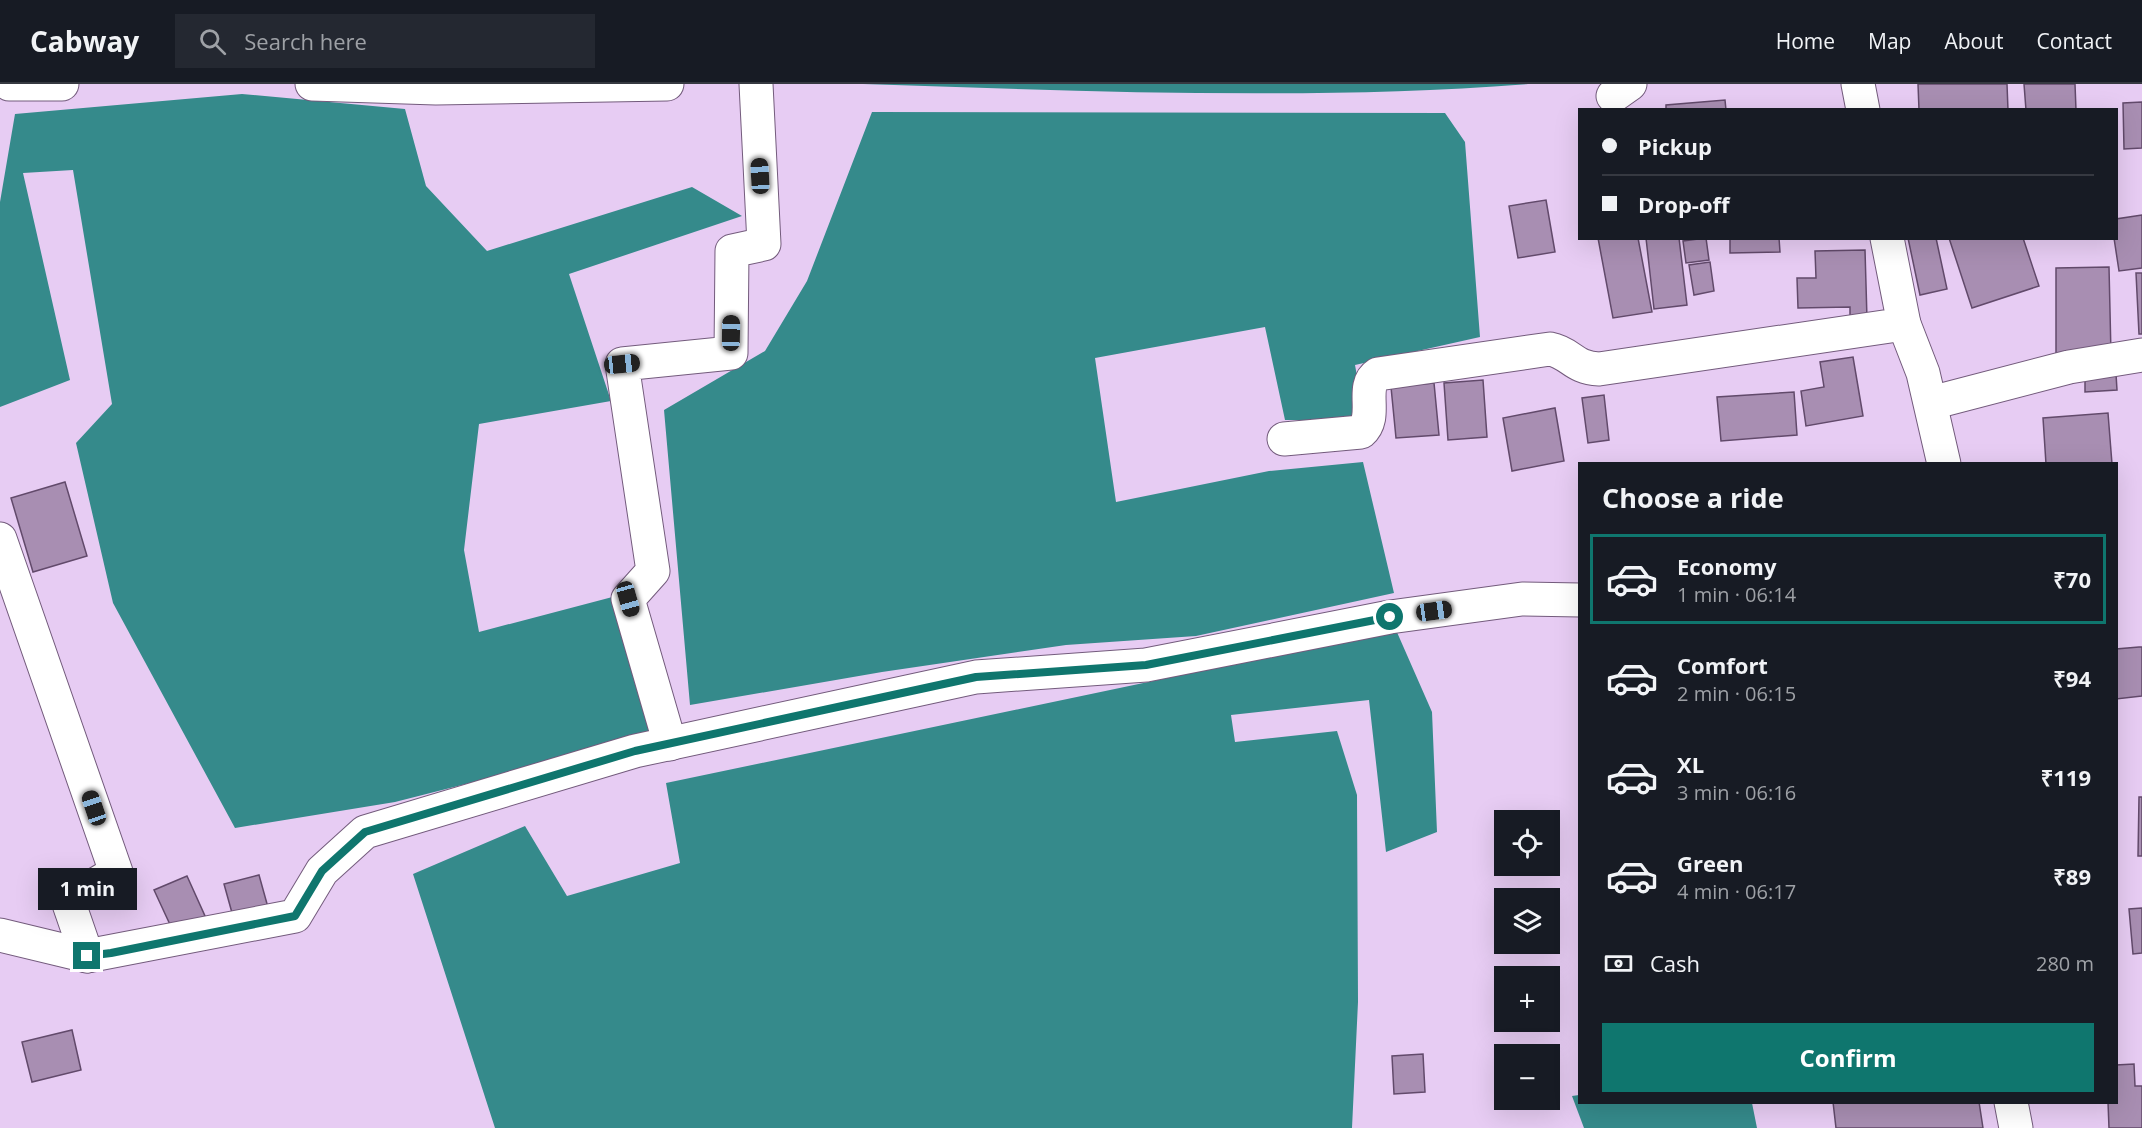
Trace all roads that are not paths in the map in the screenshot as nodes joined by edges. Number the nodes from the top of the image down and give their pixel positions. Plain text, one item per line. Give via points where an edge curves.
1 (9, 84) edge
2 (62, 84) edge
3 (312, 84) edge
4 (666, 84) edge
5 (756, 84) edge
6 (1858, 84) edge
7 (1863, 108) edge
8 (1887, 240) edge
9 (1904, 324) junction
10 (2142, 355) edge
11 (1930, 403) junction
12 (1284, 439) dead end
13 (1944, 462) edge
14 (0, 539) edge
15 (1578, 600) edge
16 (670, 744) junction
17 (0, 935) edge
18 (87, 956) junction
19 (2011, 1104) edge
20 (2016, 1128) edge

1 - 2 street
3 - 4 street via 436,88
5 - 16 street via 764,244 732,251 731,353 622,364 653,571 628,599
6 - 7 street
8 - 9 street
9 - 11 street
9 - 12 street via 1599,369 1585,369 1561,351 1550,349 1378,374 1370,383 1369,419 1361,432
10 - 11 street via 2069,367
11 - 13 street
14 - 18 street via 116,872 68,901
15 - 16 street via 1522,599 1390,617 1146,665 976,677
16 - 18 street via 365,832 322,871 295,916
17 - 18 street
19 - 20 street

